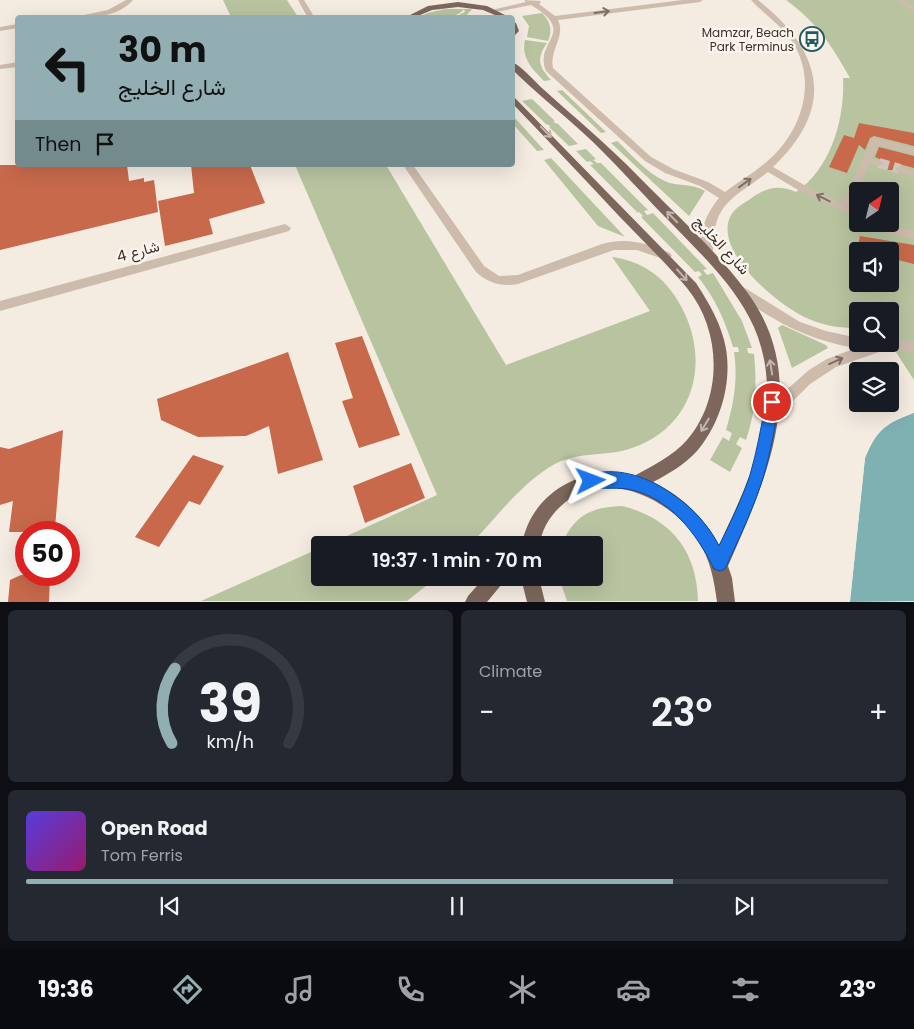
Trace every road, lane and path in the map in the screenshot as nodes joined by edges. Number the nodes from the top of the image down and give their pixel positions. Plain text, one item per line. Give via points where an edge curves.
1 (130, 0) edge
2 (301, 0) edge
3 (459, 0) edge
4 (545, 0) edge
5 (700, 0) edge
6 (754, 0) edge
7 (898, 0) edge
8 (530, 2) edge
9 (473, 5) junction
10 (496, 10) junction
11 (914, 10) edge
12 (88, 15) edge
13 (310, 15) edge
14 (410, 15) edge
15 (504, 15) edge
16 (554, 18) junction
17 (15, 26) edge
18 (0, 29) edge
19 (15, 64) edge
20 (0, 67) edge
21 (515, 67) edge
22 (515, 99) edge
23 (914, 151) edge
24 (866, 158) junction
25 (879, 162) tunnel mouth
26 (409, 167) edge
27 (767, 167) junction
28 (900, 169) tunnel mouth
29 (914, 174) edge
30 (725, 197) junction
31 (844, 209) junction
32 (849, 211) edge
33 (285, 228) dead end
34 (896, 232) edge
35 (914, 235) edge
36 (707, 251) junction
37 (666, 256) junction
38 (740, 290) junction
39 (0, 306) edge
40 (849, 341) edge
41 (899, 346) edge
42 (914, 346) edge
43 (859, 352) edge
44 (771, 413) junction
45 (637, 484) junction
46 (533, 536) edge
47 (720, 564) junction
48 (489, 586) edge
49 (532, 586) edge
50 (474, 602) edge
51 (536, 602) edge
52 (726, 602) edge

1 - 12 street via 110,11
2 - 13 street
3 - 9 main road
4 - 8 street
16 -> 5 street
6 - 27 street via 782,24 804,56 809,88 807,108 800,127 787,148
7 - 11 street
8 - 10 street
8 - 16 street
9 - 10 main road
9 - 14 main road via 416,9
10 - 15 main road
16 - 30 street via 558,31 555,44 546,56 549,69 648,159
17 - 18 street
19 - 20 street
36 -> 21 main road, شارع الخليج via 596,140
22 -> 37 main road
23 - 24 street via 875,141
24 - 25 street
24 - 31 street
26 - 37 street via 480,268 499,281 513,282 606,247 634,244
30 -> 27 street
31 -> 27 street
28 - 29 street
30 - 36 street via 710,221
31 - 32 street
33 - 39 street, شارع 4
34 - 35 street
36 - 38 main road, شارع الخليج
37 -> 45 main road via 692,286 707,310 717,336 721,364 718,392 708,420 691,446
38 - 40 street via 766,311 793,324
44 -> 38 main road, شارع الخليج via 774,392 772,366 755,316
41 - 42 street
44 -> 43 street via 806,380 828,365
44 - 47 main road, شارع الخليج via 745,509
45 - 46 main road via 598,481 570,489 539,519
45 - 47 main road via 677,504 709,541
47 - 52 main road
48 - 50 main road
49 - 51 main road

